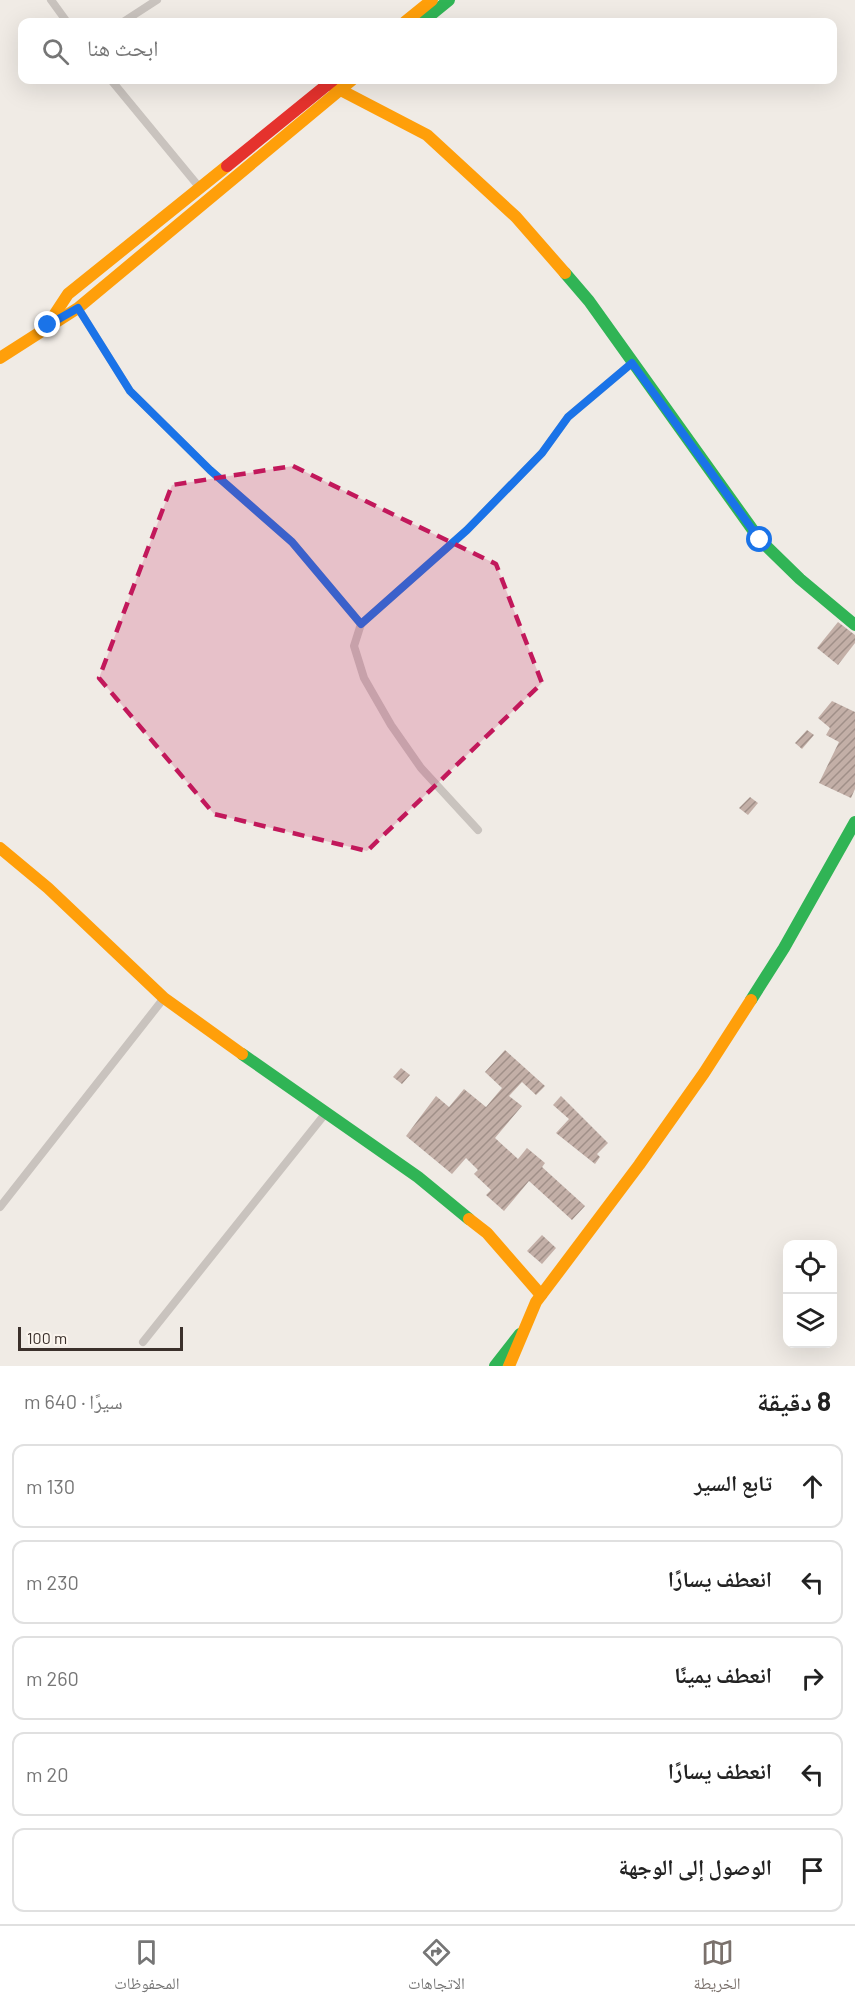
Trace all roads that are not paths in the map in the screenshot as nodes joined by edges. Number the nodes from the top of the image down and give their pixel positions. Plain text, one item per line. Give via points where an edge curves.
1 (51, 0) edge
2 (157, 0) edge
3 (432, 0) edge
4 (449, 0) edge
5 (418, 4) edge
6 (64, 18) edge
7 (129, 18) edge
8 (408, 18) edge
9 (427, 18) edge
10 (114, 84) edge
11 (334, 84) edge
12 (200, 188) junction
13 (78, 308) junction
14 (48, 325) junction
15 (0, 358) edge
16 (632, 363) junction
17 (361, 624) junction
18 (855, 625) edge
19 (855, 822) edge
20 (478, 830) dead end
21 (0, 848) edge
22 (164, 998) junction
23 (325, 1114) junction
24 (0, 1207) edge
25 (541, 1295) junction
26 (522, 1333) junction
27 (142, 1341) dead end
28 (495, 1366) edge
29 (509, 1366) edge

1 - 6 street
2 - 7 street
3 - 5 main road
4 - 9 main road
5 - 8 main road
10 - 12 street
11 - 12 main road
11 - 13 main road
11 - 16 main road via 428,135 516,217 589,302
12 - 14 main road via 68,294
13 - 14 main road
13 - 17 street via 130,391 210,470 292,542
14 - 15 main road
16 - 17 street via 568,417 542,453 467,530
16 - 18 main road via 760,540
17 - 20 street via 354,646 369,688 421,768
19 - 25 main road via 784,948 704,1073
21 - 22 main road
22 - 23 main road
22 - 24 street
23 - 25 main road via 418,1177 487,1233
23 - 27 street
25 - 26 main road
26 - 28 main road
26 - 29 main road

